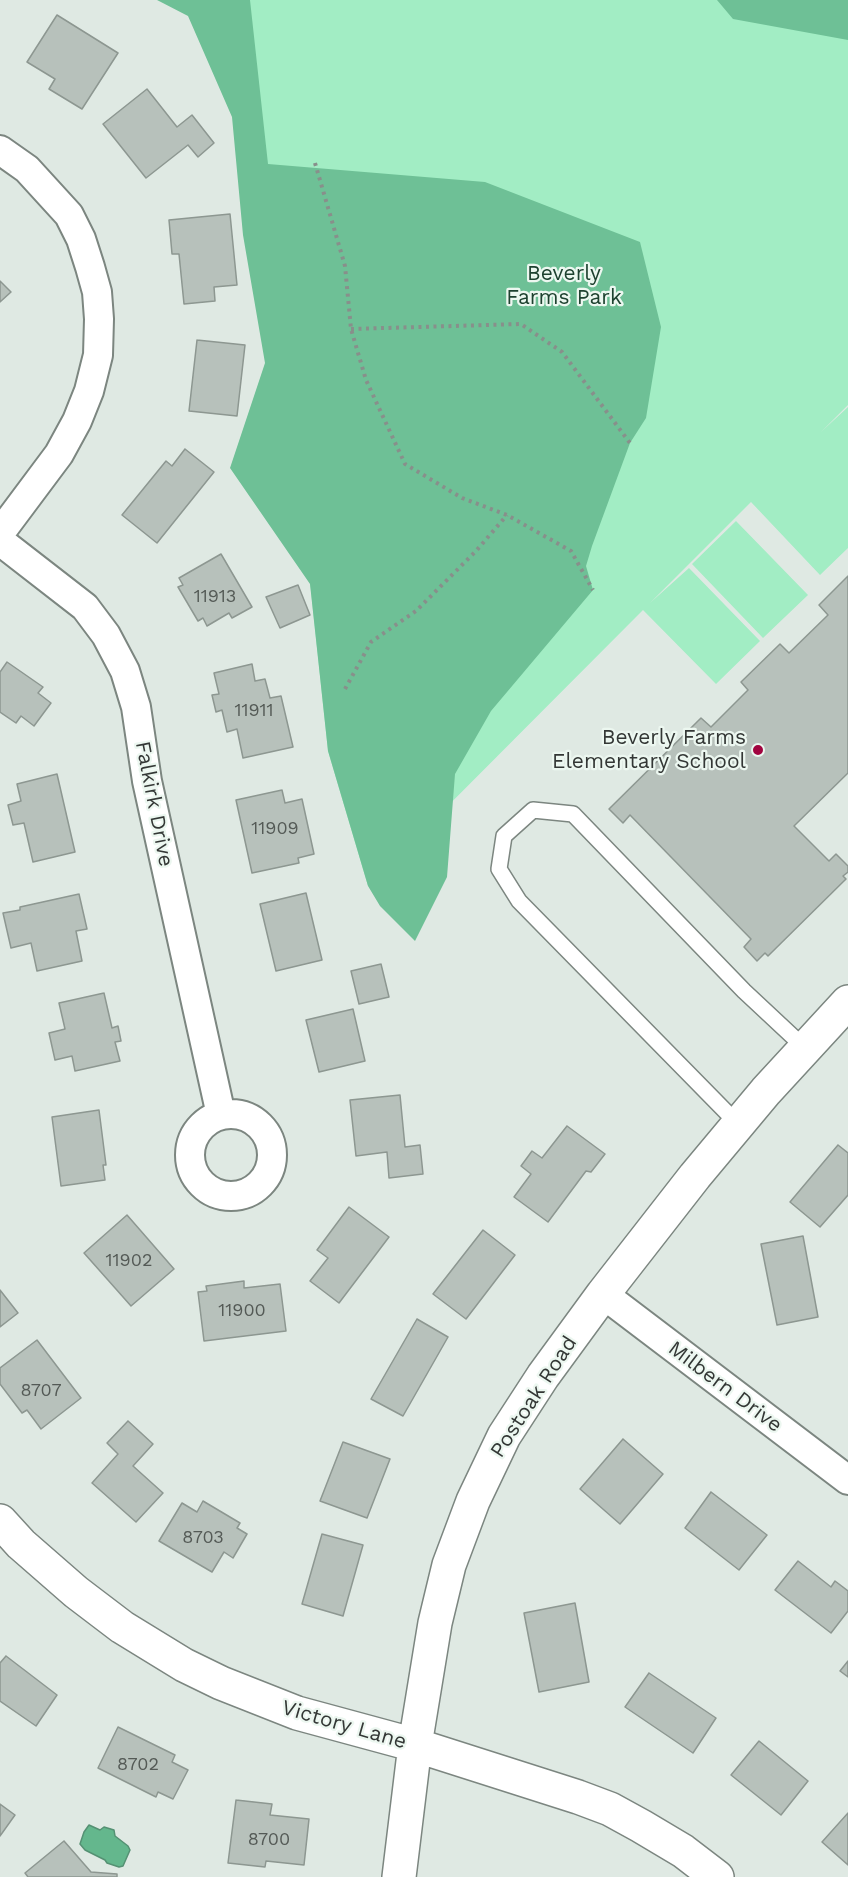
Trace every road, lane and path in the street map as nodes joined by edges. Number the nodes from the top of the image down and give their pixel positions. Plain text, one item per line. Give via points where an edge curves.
1 (0, 150) edge
2 (315, 163) dead end
3 (351, 329) junction
4 (630, 443) dead end
5 (507, 515) junction
6 (0, 533) edge
7 (0, 541) edge
8 (593, 590) dead end
9 (345, 689) dead end
10 (848, 1002) edge
11 (805, 1048) junction
12 (221, 1116) dead end
13 (738, 1124) junction
14 (603, 1294) junction
15 (848, 1480) edge
16 (0, 1521) edge
17 (415, 1745) junction
18 (399, 1877) edge
19 (717, 1877) edge

1 - 6 street via 27,169 69,215 90,267 99,319 98,355 90,391 77,421 59,454
2 - 3 path via 345,266
3 - 4 path via 521,324 562,352
3 - 5 path via 366,380 405,464 462,498
5 - 8 path via 572,551
5 - 9 path via 416,611 371,642
7 - 12 street, Falkirk Drive via 85,608 106,635 125,671 136,707 147,781
10 - 11 street, Postoak Road
11 - 13 street, Postoak Road
11 - 13 lane via 744,991 573,814 533,810 504,836 499,869 519,901
13 - 14 street, Postoak Road
14 - 15 street, Milbern Drive
14 - 17 street, Postoak Road via 504,1436 473,1502 449,1565 435,1623
16 - 17 street, Victory Lane via 76,1592 122,1627 184,1665 297,1713
17 - 18 street, Postoak Road
17 - 19 street, Victory Lane via 610,1809 683,1851

